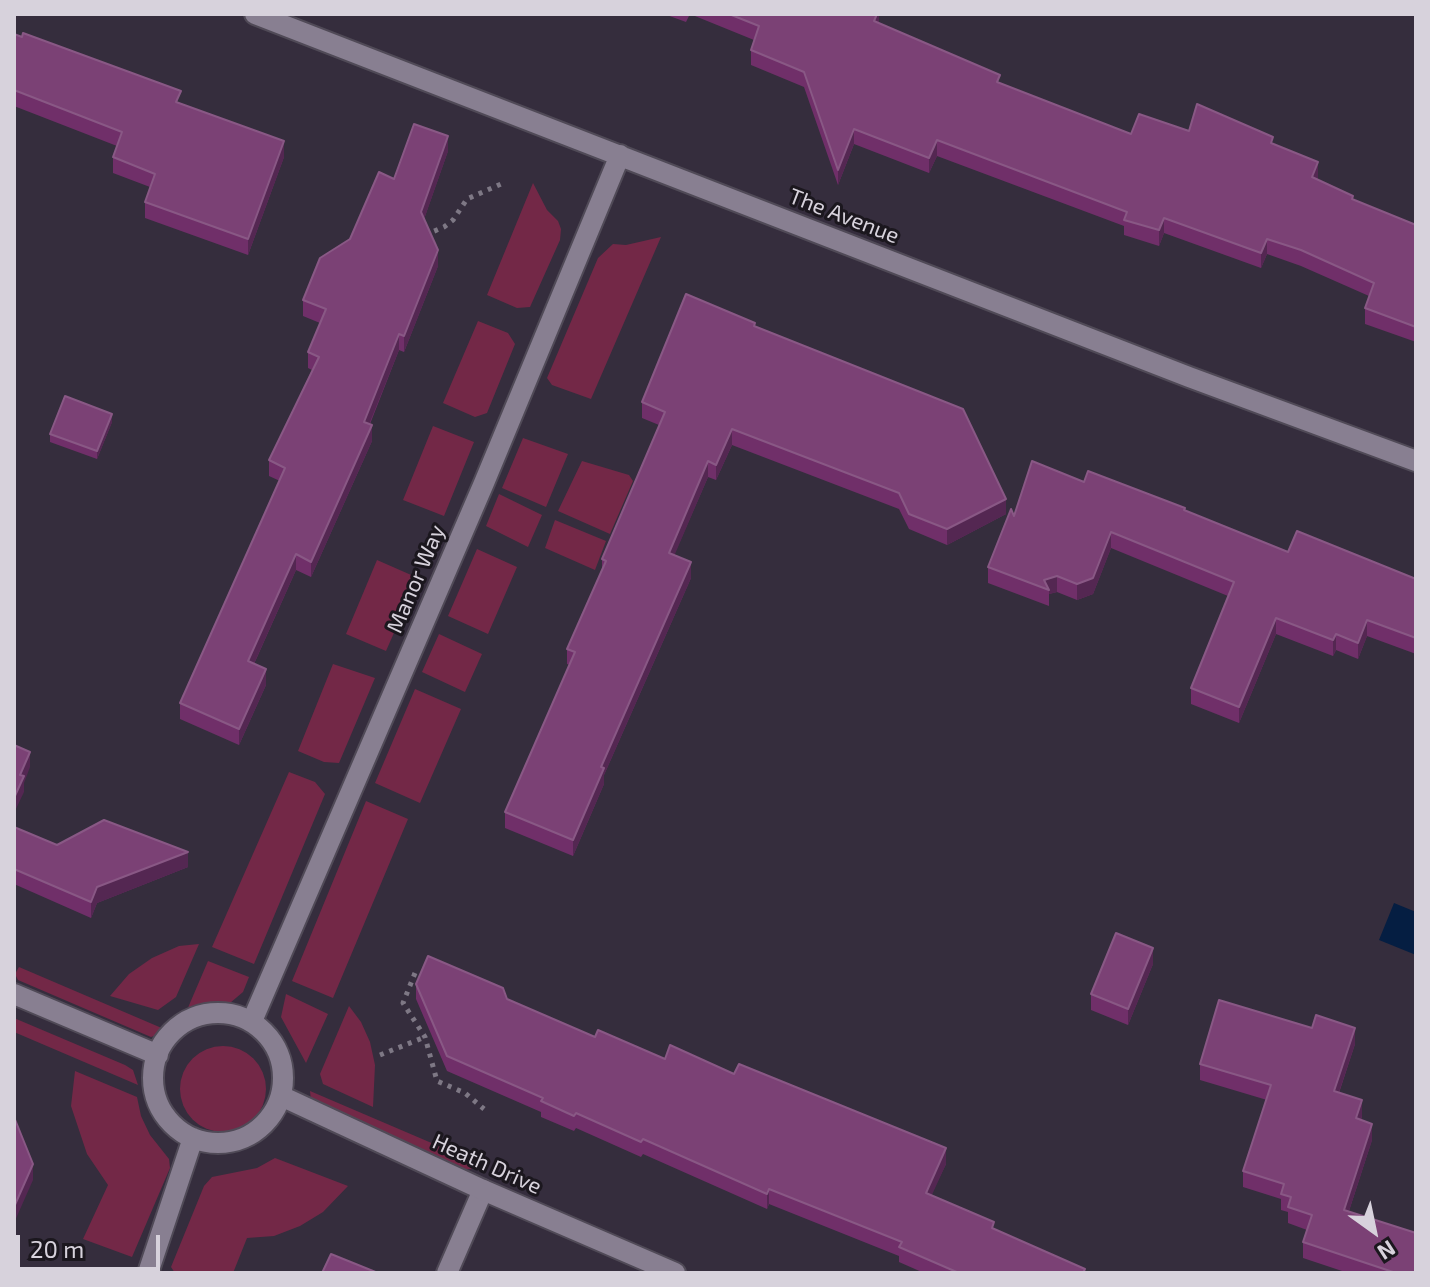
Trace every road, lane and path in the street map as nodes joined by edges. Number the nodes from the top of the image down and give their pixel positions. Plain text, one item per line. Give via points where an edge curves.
1 (255, 14) edge
2 (620, 155) junction
3 (501, 184) dead end
4 (424, 235) edge
5 (1416, 461) edge
6 (415, 973) dead end
7 (14, 994) edge
8 (252, 1021) junction
9 (425, 1037) junction
10 (158, 1055) junction
11 (380, 1055) dead end
12 (281, 1096) junction
13 (484, 1109) dead end
14 (193, 1138) junction
15 (483, 1190) junction
16 (148, 1273) edge
17 (447, 1273) edge
18 (675, 1273) edge

1 - 2 street, The Avenue
2 - 5 street, The Avenue
2 - 8 street, Manor Way
3 - 4 path via 467,199 444,227
6 - 9 path via 403,1003
7 - 10 street
8 - 10 street via 227,1014 193,1018 166,1039
8 - 12 street via 281,1059
9 - 11 path
9 - 13 path via 437,1081 465,1093
10 - 14 street via 155,1094 163,1113
12 - 14 street via 271,1116 236,1141
12 - 15 street, Heath Drive
14 - 16 street
15 - 17 street
15 - 18 street, Heath Drive

